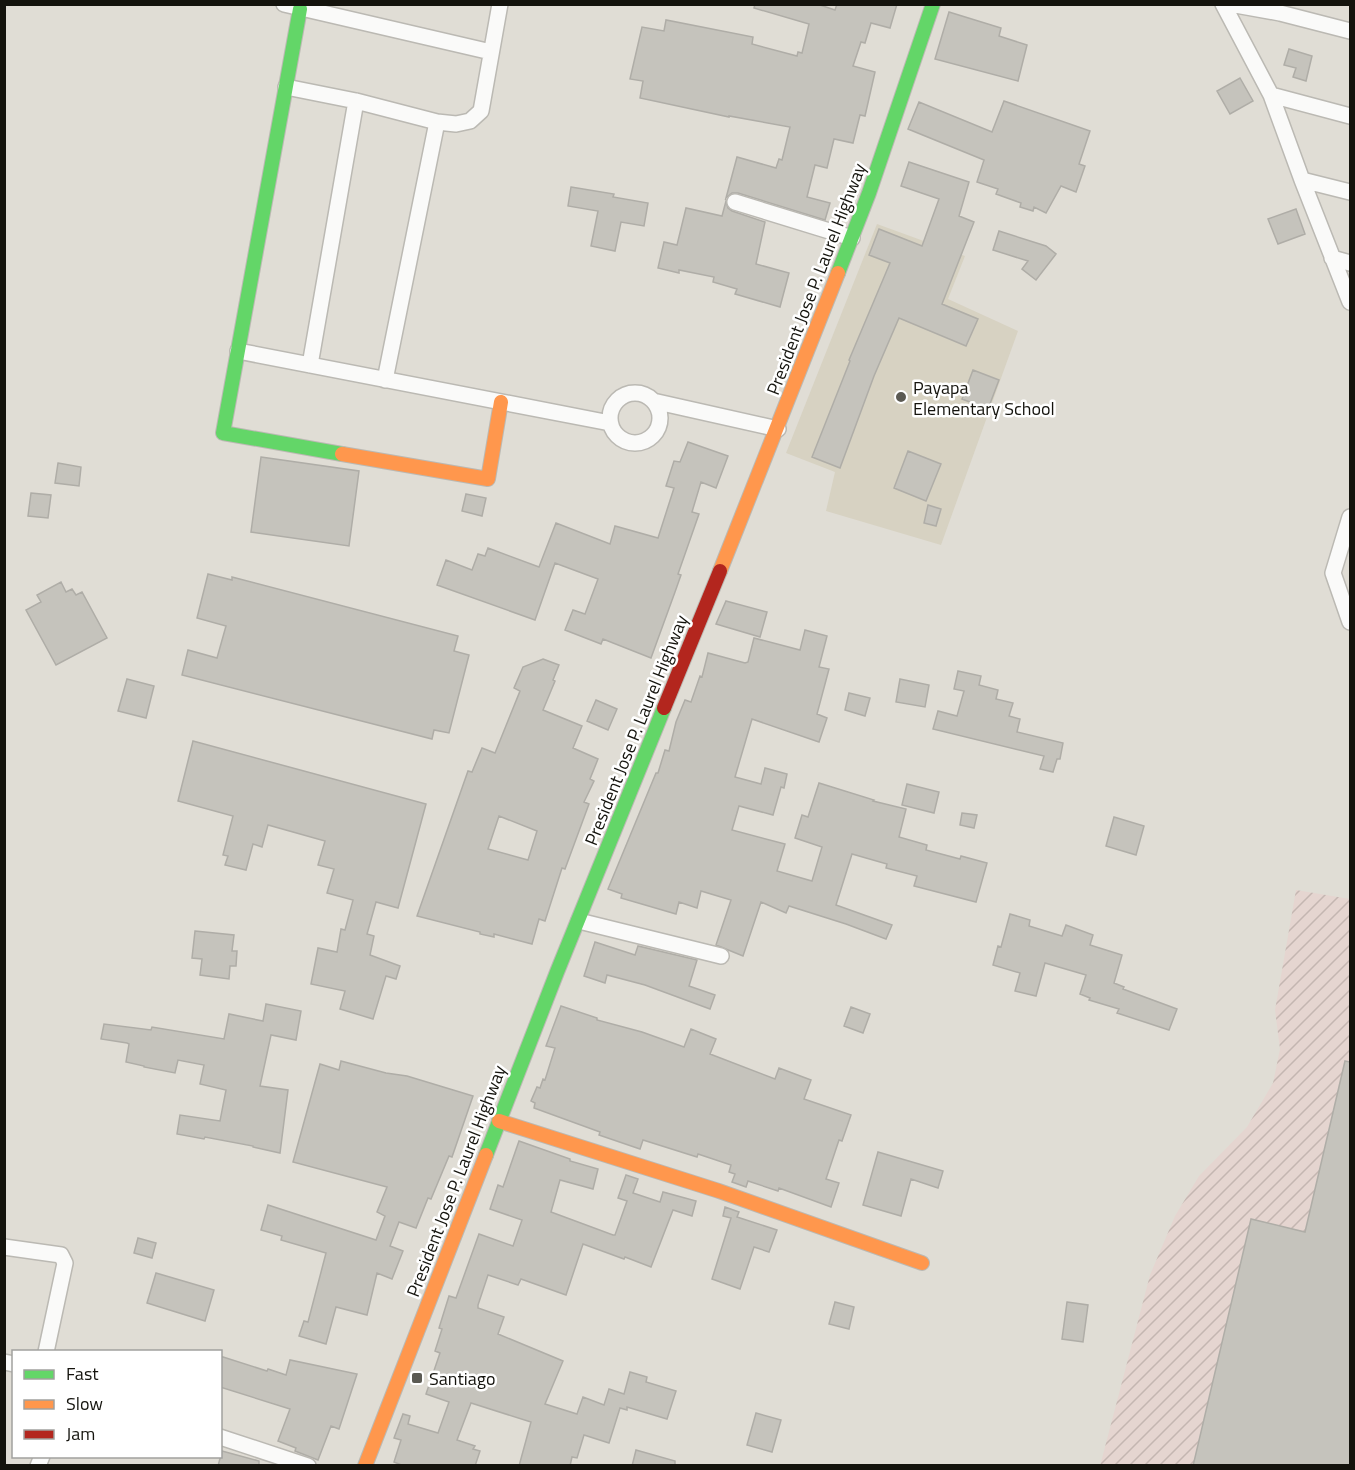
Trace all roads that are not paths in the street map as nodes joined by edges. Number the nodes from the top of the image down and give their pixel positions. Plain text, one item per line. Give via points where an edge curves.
1 (284, 4) edge
2 (500, 4) edge
3 (933, 4) edge
4 (1223, 4) edge
5 (1230, 4) edge
6 (300, 9) junction
7 (1281, 9) edge
8 (1350, 31) edge
9 (491, 52) junction
10 (286, 87) junction
11 (1271, 95) junction
12 (356, 101) junction
13 (1350, 116) edge
14 (437, 122) junction
15 (1302, 180) junction
16 (1350, 192) edge
17 (735, 202) dead end
18 (852, 238) junction
19 (1332, 258) junction
20 (1350, 263) edge
21 (1350, 302) edge
22 (238, 351) junction
23 (310, 365) junction
24 (385, 380) junction
25 (653, 401) junction
26 (501, 402) junction
27 (610, 423) junction
28 (778, 429) junction
29 (1350, 517) edge
30 (1333, 573) junction
31 (1350, 578) edge
32 (1350, 622) edge
33 (579, 921) junction
34 (722, 956) dead end
35 (499, 1121) junction
36 (4, 1247) edge
37 (922, 1263) dead end
38 (46, 1350) edge
39 (222, 1438) edge
40 (308, 1466) edge
41 (365, 1466) edge

1 - 6 street
2 - 9 street
3 - 18 main road, President Jose P. Laurel Highway
4 - 11 street
5 - 7 street
6 - 9 street
6 - 10 main road
7 - 8 street
9 - 14 street via 481,111 462,123
10 - 12 street
10 - 22 main road
11 - 13 street
11 - 15 street
12 - 14 street
12 - 23 street
14 - 24 street
15 - 16 street
15 - 19 street
17 - 18 street
18 - 28 main road, President Jose P. Laurel Highway
19 - 20 street
19 - 21 street
22 - 23 street
22 - 26 main road via 223,433 488,479
23 - 24 street
24 - 26 street
25 - 27 street via 640,394 624,395 613,405
25 - 27 street via 660,417 655,434 648,439 640,443 623,441
25 - 28 street
26 - 27 street
28 - 33 main road, President Jose P. Laurel Highway
29 - 30 street
30 - 31 street
30 - 32 street
33 - 34 street
33 - 35 main road, President Jose P. Laurel Highway
35 - 37 main road via 719,1191
35 - 41 main road, President Jose P. Laurel Highway
36 - 38 street via 61,1255 65,1263
39 - 40 street

